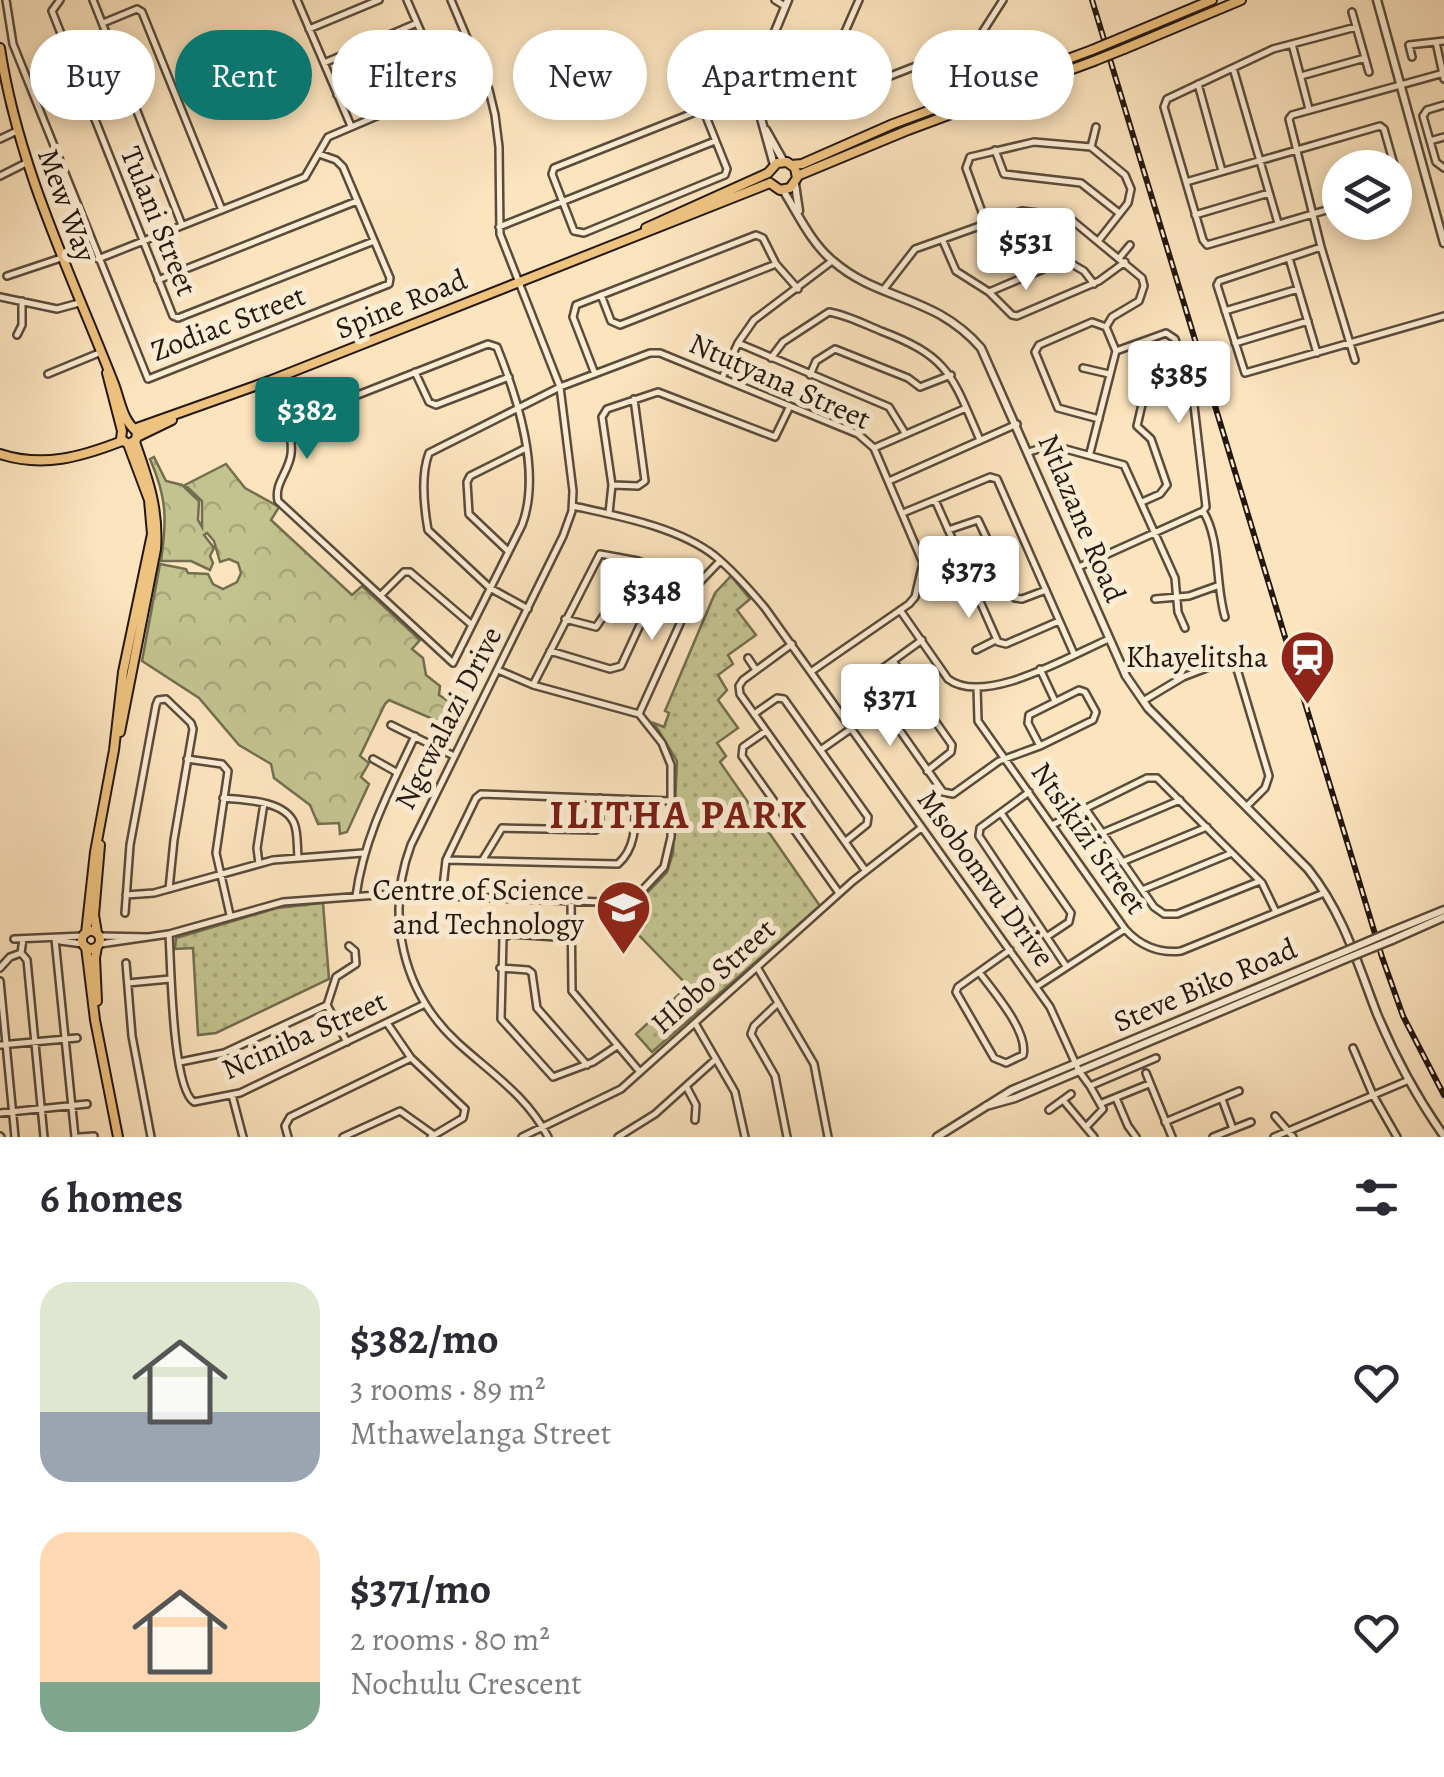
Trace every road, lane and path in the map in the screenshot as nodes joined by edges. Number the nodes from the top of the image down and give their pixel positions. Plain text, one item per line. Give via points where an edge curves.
1 (6, 0) edge
2 (60, 0) edge
3 (94, 0) edge
4 (297, 0) edge
5 (379, 0) edge
6 (407, 0) edge
7 (451, 0) edge
8 (776, 0) edge
9 (859, 0) edge
10 (1003, 0) edge
11 (1212, 0) edge
12 (1241, 0) edge
13 (1377, 0) edge
14 (786, 3) edge
15 (1352, 12) dead end
16 (416, 22) junction
17 (102, 23) junction
18 (1356, 27) junction
19 (309, 29) junction
20 (419, 30) edge
21 (464, 30) edge
22 (774, 30) edge
23 (1440, 42) edge
24 (1292, 44) junction
25 (0, 48) edge
26 (1412, 57) dead end
27 (1365, 58) junction
28 (324, 63) junction
29 (1233, 68) junction
30 (1369, 72) dead end
31 (1444, 75) edge
32 (1300, 76) junction
33 (332, 81) edge
34 (1198, 84) junction
35 (1400, 84) junction
36 (1444, 105) edge
37 (493, 107) edge
38 (1309, 110) junction
39 (348, 120) edge
40 (365, 120) edge
41 (673, 120) edge
42 (708, 120) edge
43 (762, 120) edge
44 (763, 125) junction
45 (351, 126) junction
46 (1096, 127) dead end
47 (18, 131) junction
48 (1444, 137) edge
49 (0, 139) edge
50 (716, 141) junction
51 (1430, 141) junction
52 (1091, 148) junction
53 (1295, 149) junction
54 (995, 150) junction
55 (1389, 150) edge
56 (319, 154) junction
57 (1260, 160) junction
58 (26, 163) junction
59 (788, 163) junction
60 (1444, 168) edge
61 (1222, 172) junction
62 (771, 174) junction
63 (0, 176) edge
64 (796, 180) junction
65 (1186, 182) junction
66 (783, 190) junction
67 (1269, 193) junction
68 (357, 201) junction
69 (563, 202) junction
70 (222, 210) junction
71 (1322, 211) edge
72 (799, 212) junction
73 (1120, 214) junction
74 (1312, 214) junction
75 (1195, 215) junction
76 (986, 223) junction
77 (1278, 224) junction
78 (182, 226) junction
79 (499, 227) junction
80 (942, 240) junction
81 (1098, 240) junction
82 (374, 241) junction
83 (142, 242) junction
84 (1444, 244) edge
85 (1130, 245) dead end
86 (1321, 248) junction
87 (61, 258) junction
88 (98, 258) junction
89 (1289, 258) junction
90 (832, 260) junction
91 (1122, 260) junction
92 (776, 264) junction
93 (7, 276) dead end
94 (158, 280) junction
95 (518, 282) junction
96 (1094, 284) junction
97 (1298, 288) junction
98 (798, 289) junction
99 (884, 289) junction
100 (989, 292) junction
101 (600, 295) junction
102 (0, 297) edge
103 (22, 301) junction
104 (78, 303) junction
105 (1225, 311) junction
106 (1444, 316) edge
107 (1308, 321) junction
108 (1106, 327) junction
109 (17, 335) dead end
110 (738, 343) junction
111 (1235, 344) junction
112 (1350, 344) junction
113 (1116, 351) junction
114 (99, 353) junction
115 (1318, 354) junction
116 (772, 358) junction
117 (1355, 360) dead end
118 (1183, 366) junction
119 (1083, 368) dead end
120 (415, 372) junction
121 (48, 374) dead end
122 (595, 374) junction
123 (810, 375) junction
124 (952, 375) junction
125 (1110, 375) junction
126 (509, 377) junction
127 (722, 378) junction
128 (269, 381) junction
129 (560, 387) junction
130 (634, 398) junction
131 (520, 406) junction
132 (790, 406) junction
133 (966, 408) junction
134 (1099, 420) junction
135 (288, 422) junction
136 (1017, 424) junction
137 (905, 433) junction
138 (129, 435) junction
139 (980, 440) junction
140 (874, 448) junction
141 (524, 449) junction
142 (1028, 452) junction
143 (1090, 454) junction
144 (4, 455) edge
145 (888, 481) junction
146 (612, 485) junction
147 (935, 500) junction
148 (1142, 502) junction
149 (572, 506) junction
150 (1203, 512) junction
151 (902, 513) junction
152 (609, 514) junction
153 (948, 530) junction
154 (1156, 533) junction
155 (508, 552) junction
156 (720, 561) junction
157 (1079, 568) junction
158 (664, 573) junction
159 (150, 580) junction
160 (1217, 586) junction
161 (490, 588) junction
162 (696, 588) junction
163 (1046, 590) junction
164 (381, 596) junction
165 (1177, 597) junction
166 (1155, 599) dead end
167 (649, 604) junction
168 (528, 609) junction
169 (900, 610) junction
170 (1225, 617) dead end
171 (566, 619) junction
172 (1059, 621) junction
173 (472, 625) junction
174 (1185, 628) dead end
175 (130, 632) junction
176 (1110, 639) junction
177 (922, 640) junction
178 (996, 640) junction
179 (792, 644) junction
180 (976, 650) dead end
181 (550, 651) junction
182 (1074, 654) junction
183 (748, 658) dead end
184 (893, 661) junction
185 (1040, 669) junction
186 (498, 670) junction
187 (756, 670) junction
188 (812, 672) junction
189 (533, 684) junction
190 (977, 687) junction
191 (130, 688) junction
192 (1055, 701) junction
193 (1142, 701) junction
194 (639, 714) junction
195 (754, 714) junction
196 (391, 725) dead end
197 (852, 728) junction
198 (766, 731) junction
199 (415, 736) junction
200 (1040, 746) junction
201 (114, 750) junction
202 (821, 750) junction
203 (454, 756) junction
204 (1005, 758) junction
205 (187, 759) junction
206 (373, 760) dead end
207 (927, 771) junction
208 (398, 773) junction
209 (1028, 792) junction
210 (224, 798) junction
211 (600, 798) junction
212 (635, 799) junction
213 (1180, 800) junction
214 (671, 801) junction
215 (264, 803) junction
216 (1246, 807) junction
217 (1084, 808) junction
218 (1001, 812) junction
219 (1052, 825) junction
220 (1208, 827) junction
221 (921, 828) junction
222 (1102, 833) junction
223 (99, 840) junction
224 (846, 841) junction
225 (1233, 852) junction
226 (363, 854) junction
227 (298, 858) junction
228 (446, 860) junction
229 (482, 861) junction
230 (1122, 862) junction
231 (259, 864) junction
232 (865, 870) junction
233 (219, 874) junction
234 (1260, 881) junction
235 (169, 889) junction
236 (1142, 890) junction
237 (1326, 892) junction
238 (839, 893) junction
239 (399, 894) junction
240 (126, 895) junction
241 (356, 896) junction
242 (442, 896) junction
243 (571, 901) junction
244 (1444, 910) edge
245 (1276, 912) junction
246 (125, 913) dead end
247 (230, 915) junction
248 (1444, 918) edge
249 (1124, 929) junction
250 (170, 934) junction
251 (1391, 936) junction
252 (1047, 937) junction
253 (571, 938) junction
254 (14, 939) dead end
255 (23, 939) junction
256 (56, 940) junction
257 (84, 940) junction
258 (98, 940) junction
259 (350, 946) dead end
260 (1010, 950) junction
261 (22, 954) junction
262 (126, 963) dead end
263 (1066, 966) junction
264 (756, 967) junction
265 (0, 968) edge
266 (500, 968) junction
267 (980, 972) junction
268 (171, 979) junction
269 (0, 981) edge
270 (128, 983) junction
271 (1036, 987) junction
272 (425, 1004) junction
273 (778, 1004) junction
274 (327, 1005) junction
275 (696, 1022) junction
276 (387, 1023) junction
277 (98, 1026) junction
278 (77, 1038) dead end
279 (65, 1039) junction
280 (35, 1042) junction
281 (347, 1042) junction
282 (3, 1045) edge
283 (616, 1046) junction
284 (1354, 1048) dead end
285 (411, 1058) junction
286 (1156, 1058) dead end
287 (716, 1059) junction
288 (180, 1062) junction
289 (587, 1065) junction
290 (1078, 1067) junction
291 (640, 1072) junction
292 (1146, 1073) dead end
293 (1408, 1080) junction
294 (1150, 1084) junction
295 (686, 1086) junction
296 (1090, 1086) junction
297 (1239, 1091) dead end
298 (1071, 1094) dead end
299 (232, 1096) junction
300 (1373, 1096) junction
301 (1116, 1098) junction
302 (1222, 1099) junction
303 (1063, 1100) junction
304 (1102, 1103) junction
305 (87, 1104) dead end
306 (72, 1106) junction
307 (42, 1109) junction
308 (1049, 1110) dead end
309 (13, 1112) junction
310 (0, 1113) edge
311 (1275, 1116) dead end
312 (696, 1120) dead end
313 (1165, 1122) junction
314 (1252, 1122) dead end
315 (542, 1126) junction
316 (1086, 1127) junction
317 (1233, 1129) junction
318 (1290, 1134) edge
319 (94, 1136) edge
320 (433, 1136) edge
321 (1170, 1136) edge
322 (1444, 1136) edge
323 (15, 1137) edge
324 (44, 1137) edge
325 (77, 1137) edge
326 (118, 1137) edge
327 (152, 1137) edge
328 (243, 1137) edge
329 (288, 1137) edge
330 (343, 1137) edge
331 (522, 1137) edge
332 (548, 1137) edge
333 (618, 1137) edge
334 (745, 1137) edge
335 (787, 1137) edge
336 (828, 1137) edge
337 (937, 1137) edge
338 (1094, 1137) edge
339 (1136, 1137) edge
340 (1213, 1137) edge
341 (1274, 1137) edge
342 (1397, 1137) edge

1 - 88 street, Zodiac Street via 13,44
2 - 83 street, Tulani Street via 52,11
3 - 17 street
4 - 19 street
5 - 19 street
6 - 16 street
7 - 21 street, Ngcwalazi Drive
8 - 14 street
9 - 10 street via 836,58 839,74 855,85 965,47 978,39
11 - 59 main road, Spine Road, bridge via 802,164
12 - 64 main road, bridge
13 - 35 street
14 - 22 street
15 - 18 street
16 - 20 street
16 - 28 street
17 - 70 street via 142,12
17 - 78 street
18 - 24 street
18 - 27 street
19 - 28 street
23 - 26 street via 1410,46
23 - 31 street
24 - 29 street
24 - 32 street
25 - 47 main road, Mew Way
27 - 30 street
27 - 32 street
28 - 33 street
29 - 34 street
29 - 57 street
31 - 35 street
32 - 38 street
34 - 61 street
34 - 65 street via 1165,102
35 - 38 street
35 - 84 street
36 - 51 street via 1424,112
37 - 79 street, Ngcwalazi Drive
38 - 53 street via 1289,119
39 - 45 street
40 - 45 street
41 - 69 street via 554,168
42 - 50 street
43 - 44 street
44 - 59 street
44 - 62 street
45 - 56 street via 328,138
46 - 52 street
47 - 49 street
47 - 58 main road, Mew Way
48 - 51 street
50 - 69 street
50 - 69 street via 724,176 581,233 574,231
51 - 60 street
52 - 54 street via 1034,142
52 - 73 street via 1129,181 1131,198
53 - 55 street via 1382,127
53 - 57 street
53 - 74 street
54 - 73 street via 1004,174 1081,183
54 - 76 street via 970,157 966,165
56 - 68 street, Zodiac Street via 342,167
56 - 70 street via 305,176
57 - 61 street
57 - 67 street
58 - 63 street
58 - 87 main road, Mew Way
59 - 62 main road, Spine Road
59 - 64 main road
61 - 65 street
62 - 66 main road
62 - 95 main road, Spine Road
64 - 66 main road
64 - 72 street, Ntlazane Road
65 - 75 street
66 - 72 street, Ntlazane Road
67 - 75 street
67 - 77 street
68 - 82 street, Zodiac Street
68 - 94 street
69 - 79 street
70 - 78 street
71 - 74 street
72 - 90 street, Ntlazane Road
73 - 81 street
74 - 77 street
74 - 86 street
75 - 77 street via 1207,245
76 - 80 street
76 - 81 street via 1022,211 1062,216
78 - 83 street
79 - 95 street, Ngcwalazi Drive
80 - 99 street via 915,249
80 - 100 street via 956,271
81 - 91 street
82 - 88 street, Zodiac Street via 390,278 386,286 150,379
82 - 94 street, Tulani Street via 178,318
83 - 88 street
83 - 94 street, Tulani Street
85 - 91 street
86 - 89 street
86 - 112 street
87 - 93 street
87 - 104 main road, Mew Way
89 - 97 street
89 - 105 street via 1218,280
90 - 98 street
90 - 99 street, Ntlazane Road
91 - 96 street
91 - 108 street via 1142,278 1142,295
92 - 98 street
92 - 101 street via 763,238 754,235
92 - 101 street via 620,325 611,321
95 - 128 main road, Spine Road
95 - 129 street, Ngcwalazi Drive
96 - 100 street via 1018,316
96 - 100 street via 1065,260
97 - 105 street
97 - 107 street
98 - 110 street via 764,310
99 - 136 street, Ntlazane Road via 941,313 966,332 988,359
101 - 122 street via 572,312
102 - 103 street
103 - 104 street via 57,308
103 - 109 street
104 - 114 main road, Mew Way
105 - 111 street
106 - 112 street
107 - 111 street
107 - 115 street
108 - 113 street
108 - 134 street via 1092,322 1035,352 1058,408
110 - 116 street
110 - 127 street
111 - 115 street via 1246,373
112 - 115 street
112 - 117 street
113 - 118 street via 1170,334
113 - 125 street
114 - 121 street
114 - 138 main road, Mew Way
116 - 123 street
116 - 124 street via 808,324 836,313 914,344
118 - 148 street via 1147,383 1137,426 1152,439 1168,485
118 - 150 street via 1193,397
119 - 125 street
120 - 126 street via 436,405
120 - 126 street via 490,344
120 - 135 street
122 - 127 street, Ntutyana Street via 655,352
122 - 129 street, Ntutyana Street
123 - 124 street via 816,361 835,349 920,387
123 - 137 street via 889,408
124 - 133 street
125 - 134 street
126 - 131 street
127 - 132 street, Ntutyana Street
128 - 135 street
128 - 138 main road, Spine Road
129 - 131 street, Ntutyana Street
129 - 149 street, Ngcwalazi Drive
130 - 132 street via 658,392 775,437
130 - 146 street via 603,413
130 - 146 street via 645,481
131 - 141 street
131 - 161 street, Ntutyana Street via 434,448 426,460 428,530
132 - 140 street, Ntutyana Street via 858,434
133 - 137 street
133 - 139 street
134 - 143 street
135 - 164 street via 292,452 278,501
136 - 139 street
136 - 142 street, Ntlazane Road
137 - 140 street
138 - 144 main road, Spine Road via 64,460
138 - 159 main road, Mew Way via 156,510
138 - 175 main road, Mew Way via 152,521
139 - 145 street
140 - 145 street, Ntutyana Street
141 - 155 street via 528,504
141 - 155 street via 466,482 469,514
142 - 143 street via 1051,445
142 - 157 street, Ntlazane Road
143 - 148 street via 1124,465
145 - 151 street, Ntutyana Street
146 - 152 street
147 - 151 street
147 - 153 street
147 - 163 street via 997,479
148 - 154 street
149 - 152 street, Msobomvu Drive
149 - 168 street, Ngcwalazi Drive
150 - 154 street
150 - 160 street via 1212,530
151 - 169 street, Ntutyana Street via 923,563 914,598
152 - 156 street, Msobomvu Drive via 648,524
153 - 163 street via 980,522 1015,598
153 - 178 street
154 - 157 street
154 - 165 street
155 - 161 street
156 - 162 street
156 - 179 street, Msobomvu Drive
157 - 176 street, Ntlazane Road
158 - 162 street
158 - 167 street
158 - 171 street via 600,554
159 - 175 main road
159 - 191 main road, Mew Way
160 - 165 street
160 - 170 street
161 - 168 street, Ntutyana Street
161 - 173 street
162 - 194 street
163 - 172 street
164 - 173 street via 410,572
164 - 173 street via 453,662
165 - 166 street
165 - 174 street
167 - 171 street via 621,592 596,627
167 - 181 street via 618,668
168 - 186 street, Ngcwalazi Drive
169 - 177 street
169 - 188 street, Ntutyana Street
171 - 181 street
172 - 178 street via 1006,644
172 - 182 street
175 - 191 main road
175 - 201 main road, Mew Way
176 - 182 street
176 - 193 street, Ntlazane Road
177 - 184 street
177 - 190 street via 950,681
178 - 180 street
179 - 187 street
179 - 188 street, Msobomvu Drive
181 - 189 street
182 - 185 street
183 - 187 street
184 - 207 street via 952,746
184 - 207 street via 869,678 868,689
185 - 190 street via 999,687
185 - 192 street
186 - 189 street
186 - 203 street, Ngcwalazi Drive
187 - 195 street via 739,686
188 - 197 street, Msobomvu Drive
189 - 194 street
190 - 204 street, Ntsikizi Street via 978,721
191 - 201 main road, Mew Way
192 - 200 street via 1028,717
192 - 200 street via 1082,690 1096,716
193 - 216 street, Ntlazane Road
193 - 216 street via 1222,662 1237,669 1269,776
194 - 214 street via 668,753
195 - 198 street
195 - 202 street via 784,698
196 - 199 street
197 - 202 street
197 - 221 street, Msobomvu Drive
198 - 224 street
198 - 238 street via 742,756
199 - 203 street
199 - 208 street
200 - 204 street
201 - 223 main road, Mew Way
202 - 224 street via 868,817
203 - 239 street, Ngcwalazi Drive via 411,844
204 - 207 street via 950,795
204 - 209 street, Ntsikizi Street
205 - 210 street via 226,766
205 - 235 street
205 - 240 street via 191,723 170,700 158,700
206 - 208 street
208 - 226 street
209 - 218 street
209 - 219 street, Ntsikizi Street
210 - 215 street
210 - 233 street
211 - 212 street
211 - 228 street via 481,794
211 - 229 street via 596,830 502,828
212 - 214 street
212 - 229 street via 630,852 618,864
213 - 217 street via 1154,777
213 - 220 street
213 - 222 street
214 - 243 street via 669,848 652,882 627,900
215 - 227 street via 293,820
215 - 231 street
216 - 237 street, Ntlazane Road
217 - 219 street
217 - 222 street
218 - 252 street via 979,836
218 - 252 street via 1070,913 1069,922
219 - 249 street, Ntsikizi Street
220 - 225 street
220 - 230 street
221 - 232 street, Hlobo Street
221 - 260 street, Msobomvu Drive
222 - 230 street
223 - 257 main road, Mew Way
223 - 258 main road, Mew Way
224 - 232 street
225 - 234 street
225 - 236 street
226 - 227 street
226 - 241 street
227 - 231 street
228 - 229 street
228 - 242 street
230 - 236 street
231 - 233 street
232 - 238 street, Hlobo Street
233 - 235 street
233 - 247 street
234 - 236 street via 1172,915 1158,912
234 - 245 street
235 - 240 street
237 - 245 street, Ntsikizi Street
237 - 293 street, Ntlazane Road
238 - 264 street, Hlobo Street
239 - 241 street
239 - 242 street
239 - 272 street, Ngcwalazi Drive via 400,943
240 - 246 street
241 - 247 street
242 - 243 street
243 - 253 street
244 - 251 street, Steve Biko Road
245 - 249 street, Ntsikizi Street via 1174,952 1140,944
247 - 250 street
248 - 251 street, Steve Biko Road
249 - 263 street
250 - 258 street
250 - 268 street, Nciniba Street
251 - 290 street, Steve Biko Road, bridge
252 - 263 street
253 - 266 street via 506,935
253 - 283 street via 572,992
254 - 255 street
255 - 256 street
255 - 261 street
256 - 257 street
256 - 279 street
257 - 258 main road
257 - 258 main road
257 - 277 main road, Mew Way
258 - 277 main road, Mew Way
259 - 274 street via 356,964 336,977
260 - 267 street
260 - 271 street, Msobomvu Drive
261 - 265 street
261 - 280 street
262 - 270 street
263 - 271 street
264 - 273 street
264 - 275 street, Hlobo Street
266 - 289 street via 532,973 538,1010
266 - 289 street via 501,1019 550,1075
267 - 267 street via 958,987 957,996 995,1060 1006,1063 1023,1055 1025,1045
268 - 270 street
268 - 288 street, Nciniba Street
269 - 282 street
270 - 327 street
271 - 290 street, Msobomvu Drive
272 - 276 street, Nciniba Street
272 - 315 street, Ngcwalazi Drive via 524,1100
273 - 335 street via 751,1034 776,1080
273 - 336 street via 814,1064
274 - 281 street
274 - 288 street via 222,1054
275 - 287 street
275 - 291 street, Hlobo Street
276 - 281 street, Nciniba Street
276 - 285 street
277 - 326 main road, Mew Way
278 - 279 street
279 - 280 street
279 - 306 street
280 - 282 street
280 - 307 street
281 - 299 street, Nciniba Street
282 - 309 street
283 - 289 street
283 - 291 street
284 - 300 street
285 - 320 street via 466,1111
285 - 329 street via 290,1117
286 - 296 street
287 - 295 street
287 - 334 street via 736,1092
288 - 299 street, Nciniba Street via 190,1101
290 - 296 street, Msobomvu Drive
290 - 337 street, Steve Biko Road via 1012,1090
291 - 315 street, Hlobo Street via 616,1092
292 - 294 street
293 - 300 street
293 - 322 street, Ntlazane Road
294 - 301 street
294 - 313 street
295 - 312 street
295 - 333 street
296 - 304 street, Msobomvu Drive
297 - 302 street
298 - 303 street
299 - 328 street
300 - 318 street
300 - 342 street
301 - 304 street
301 - 339 street
302 - 313 street
302 - 317 street
303 - 308 street
303 - 316 street
304 - 316 street via 1101,1114
305 - 306 street
306 - 307 street
306 - 325 street
307 - 309 street
307 - 324 street
309 - 310 street
309 - 323 street
311 - 318 street
313 - 321 street
314 - 317 street
315 - 331 street, Hlobo Street
315 - 332 street, Ngcwalazi Drive
316 - 338 street
317 - 340 street
318 - 341 street
319 - 325 street
320 - 330 street via 400,1110

